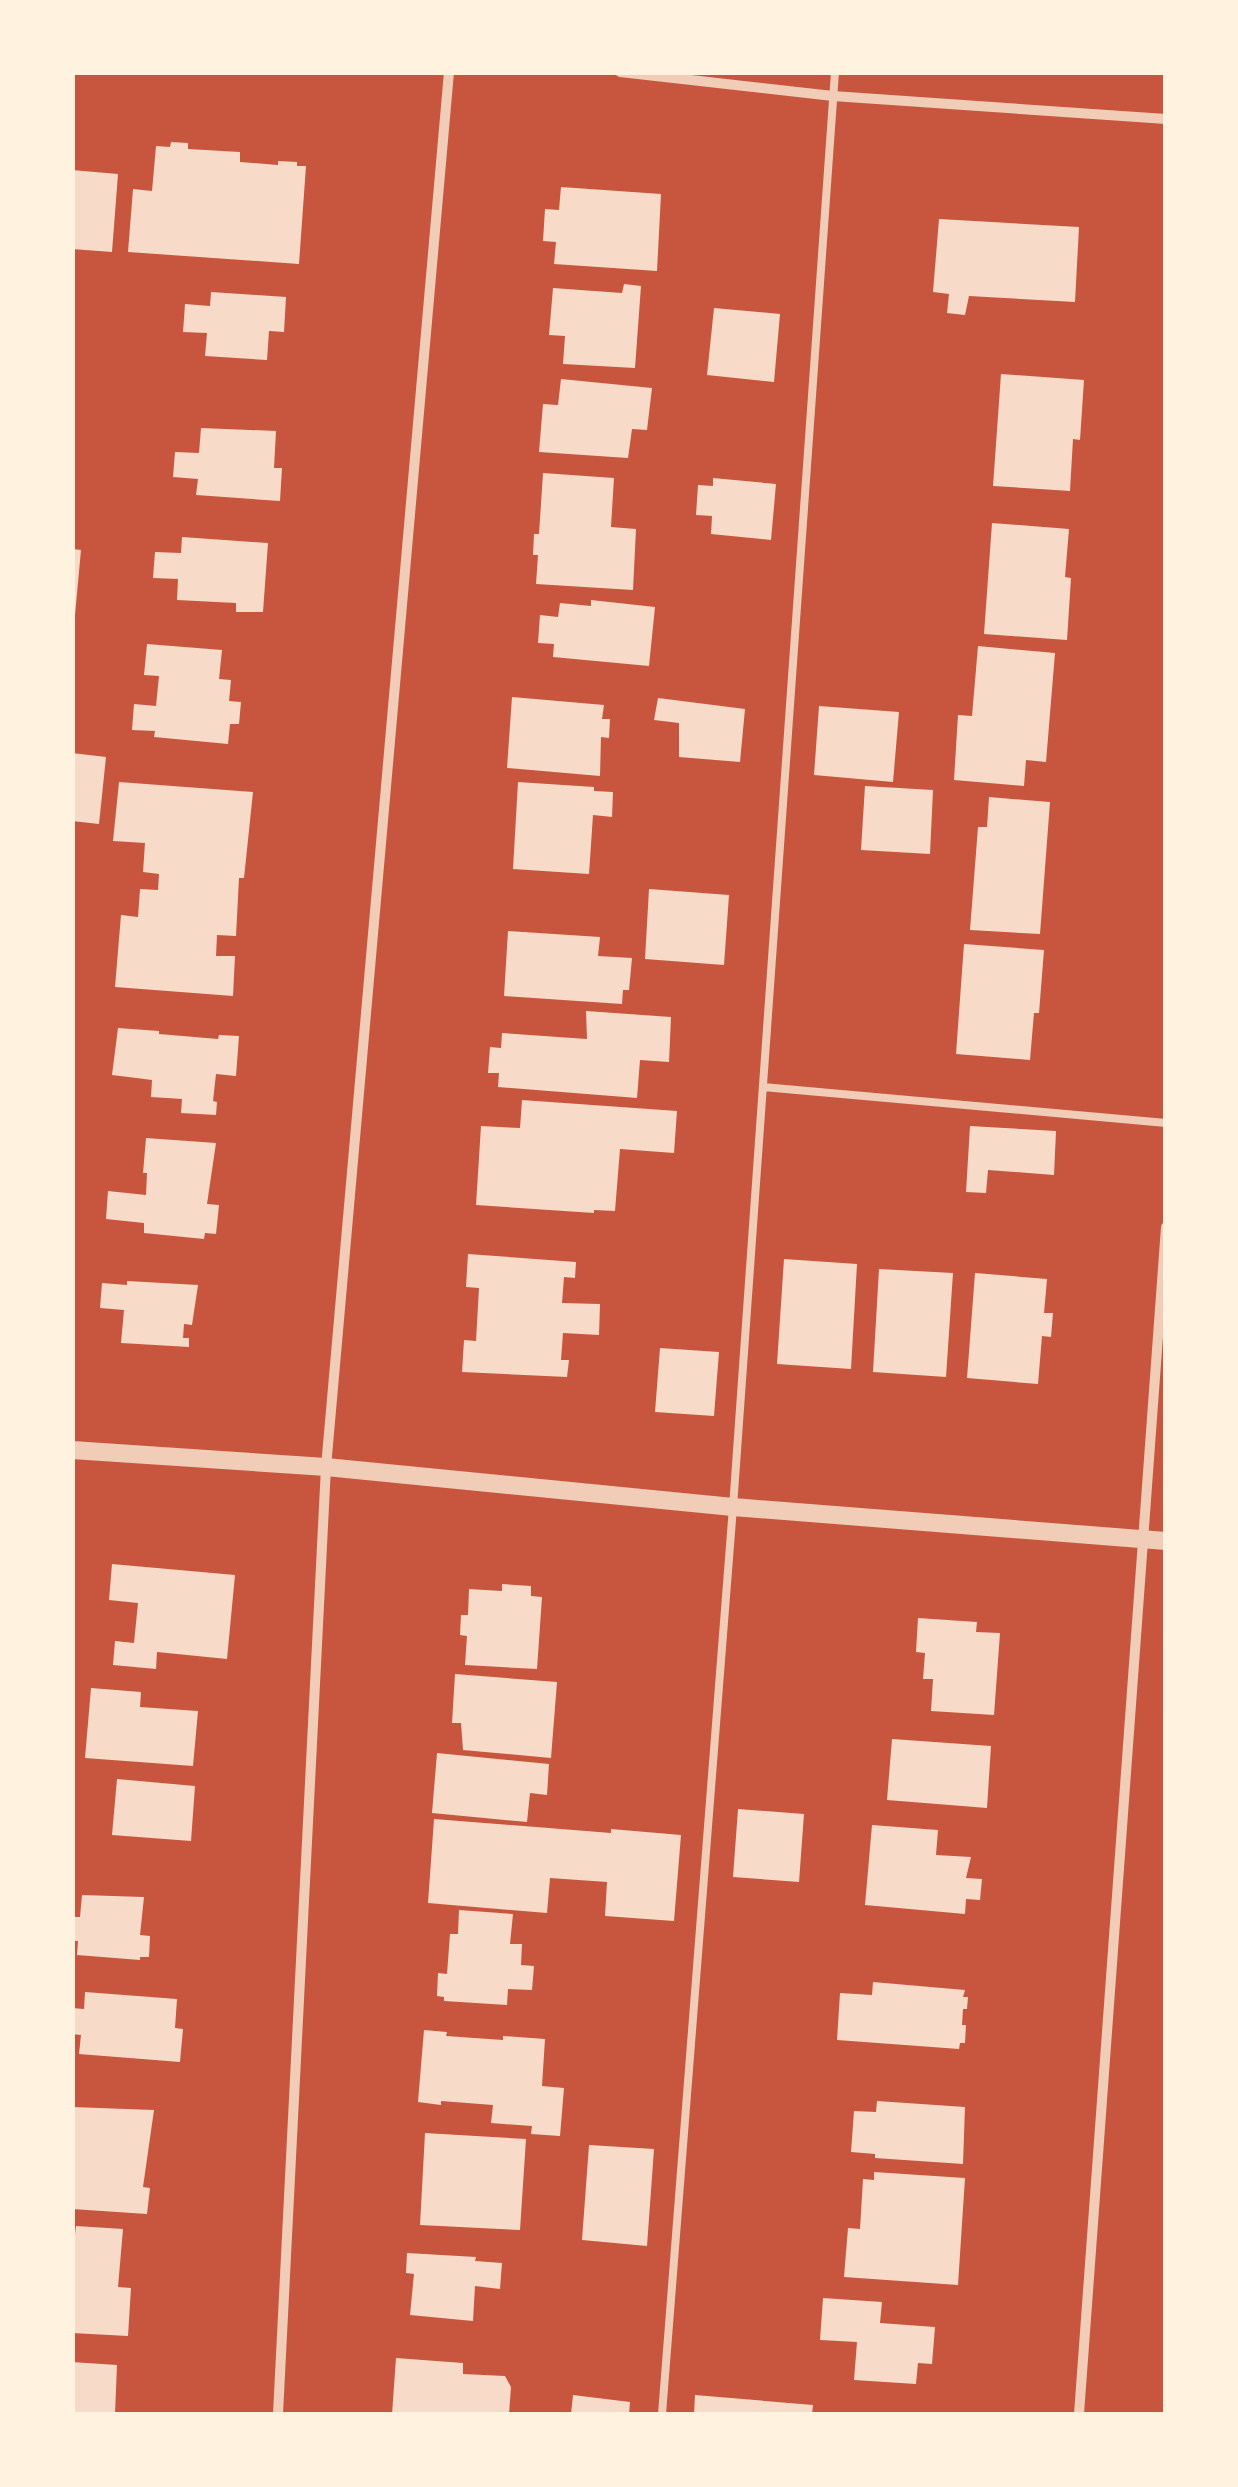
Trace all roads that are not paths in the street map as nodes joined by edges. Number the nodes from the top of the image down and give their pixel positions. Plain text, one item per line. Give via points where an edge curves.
1 (448, 72) edge
2 (620, 72) edge
3 (835, 72) edge
4 (833, 96) junction
5 (1166, 119) edge
6 (763, 1087) junction
7 (1166, 1124) edge
8 (1166, 1227) edge
9 (72, 1450) edge
10 (326, 1468) junction
11 (733, 1507) junction
12 (1143, 1539) junction
13 (1166, 1541) edge
14 (278, 2414) edge
15 (662, 2414) edge
16 (1079, 2414) edge

1 - 10 street
2 - 4 street
3 - 4 lane
4 - 5 street
4 - 6 lane
6 - 7 lane
6 - 11 lane
8 - 12 street
9 - 10 street
10 - 11 street
10 - 14 street
11 - 12 street
11 - 15 lane
12 - 13 street
12 - 16 street

